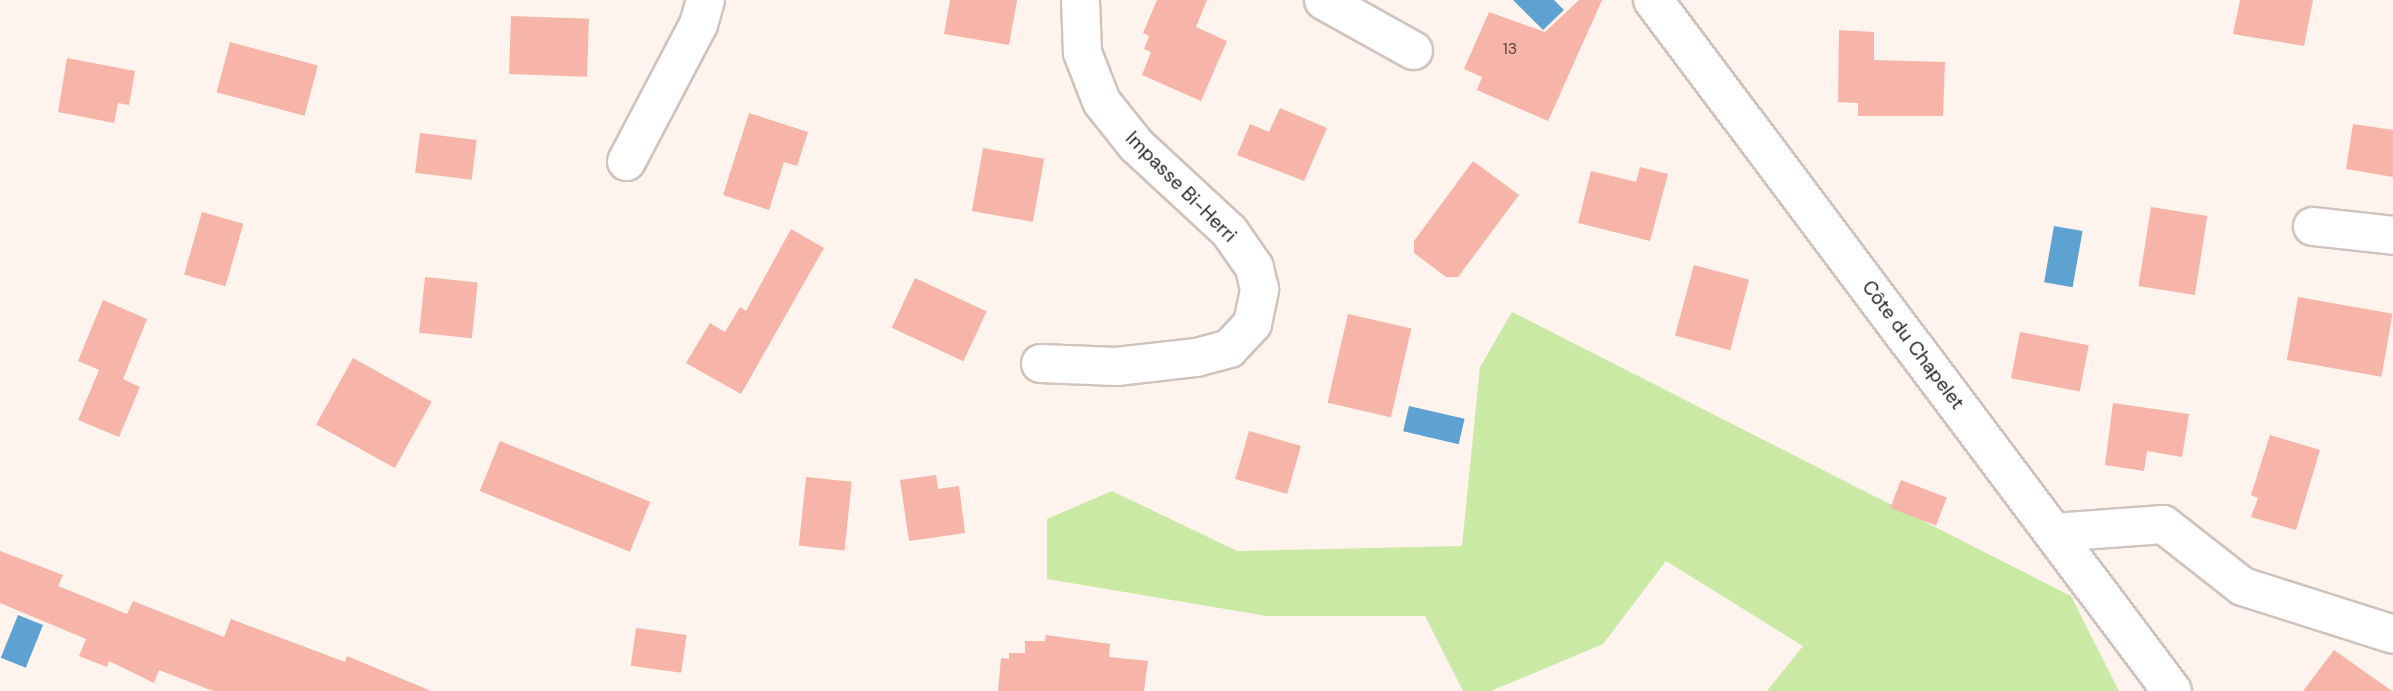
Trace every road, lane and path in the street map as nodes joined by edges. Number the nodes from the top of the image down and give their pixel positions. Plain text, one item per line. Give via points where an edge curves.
1 (705, 0) edge
2 (1080, 0) edge
3 (1322, 0) edge
4 (1653, 0) edge
5 (1413, 50) dead end
6 (626, 161) dead end
7 (2312, 226) dead end
8 (2393, 235) edge
9 (1040, 363) dead end
10 (2054, 532) junction
11 (2393, 634) edge
12 (2172, 691) edge

1 - 6 street via 698,24
2 - 9 street, Impasse Bi-Herri via 1082,52 1101,101 1136,145 1229,231 1254,267 1259,289 1252,323 1229,348 1196,357 1116,366
3 - 5 street
4 - 10 street, Côte du Chapelet
7 - 8 street
10 - 11 street via 2163,524 2242,586
10 - 12 street, Côte du Chapelet

